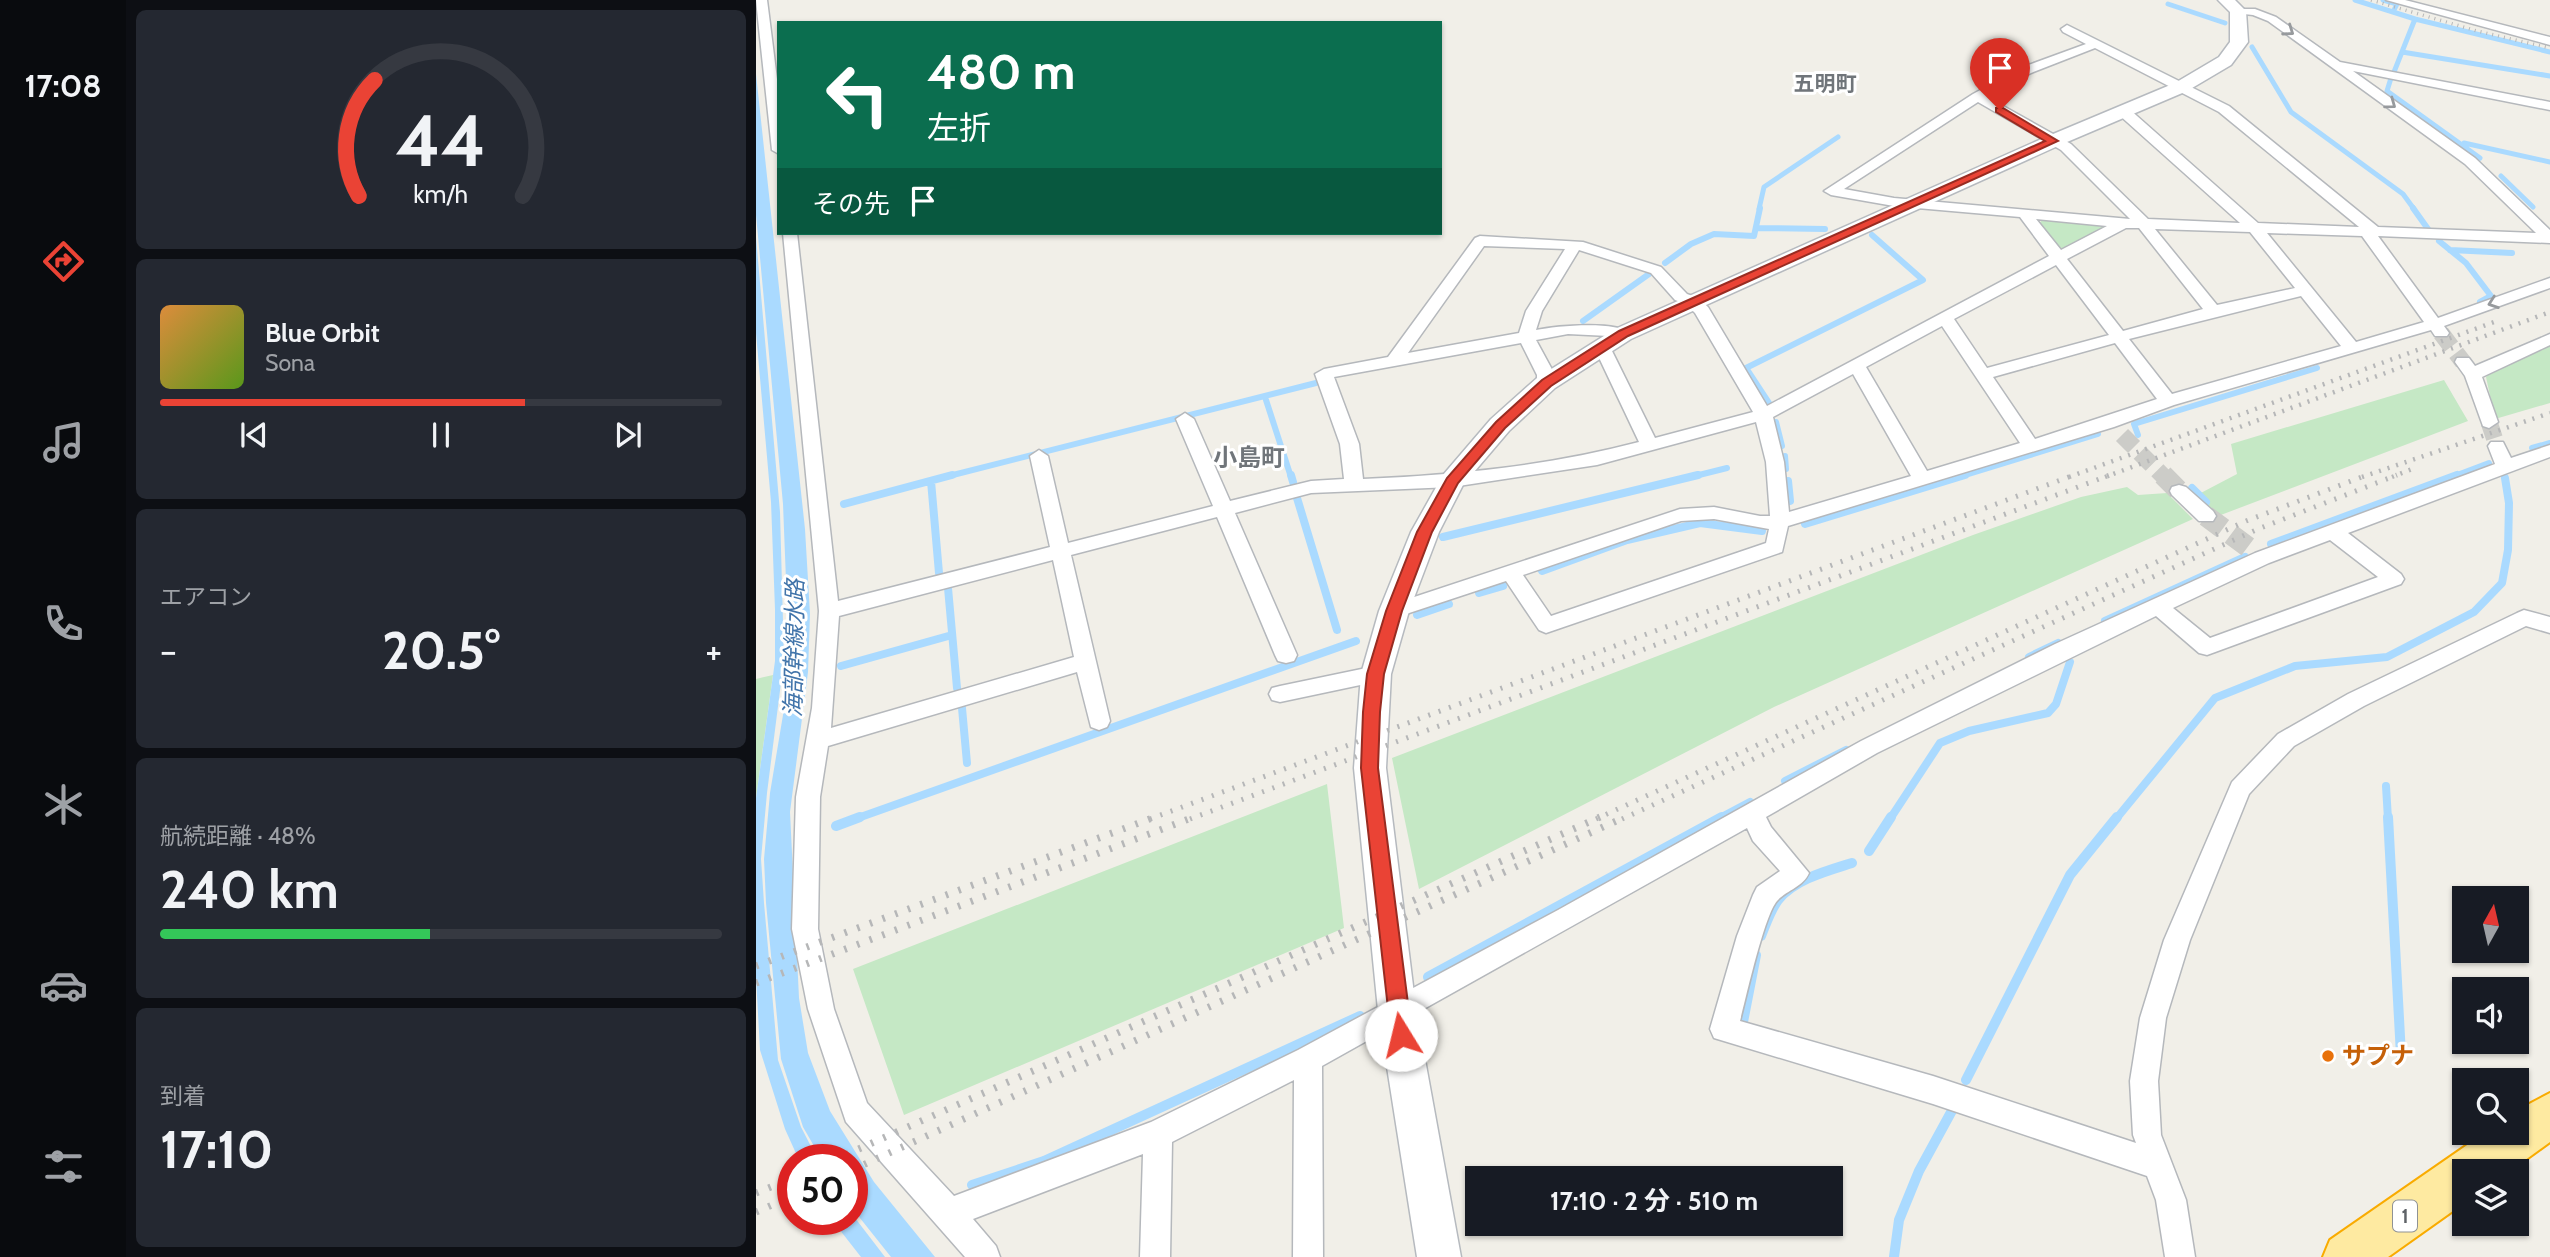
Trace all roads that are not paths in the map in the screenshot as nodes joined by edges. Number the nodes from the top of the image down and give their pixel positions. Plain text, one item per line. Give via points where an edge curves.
1 (761, 0) edge
2 (2392, 0) edge
3 (2232, 5) edge
4 (2067, 29) dead end
5 (2550, 41) edge
6 (2096, 44) junction
7 (2336, 64) junction
8 (2181, 87) junction
9 (1978, 97) junction
10 (2550, 106) edge
11 (2123, 111) junction
12 (777, 133) edge
13 (2053, 141) junction
14 (1916, 202) junction
15 (2026, 215) junction
16 (2123, 223) junction
17 (2144, 224) junction
18 (2256, 229) junction
19 (2374, 232) junction
20 (790, 235) edge
21 (2550, 238) edge
22 (1575, 245) junction
23 (2060, 259) junction
24 (2550, 283) edge
25 (2305, 289) junction
26 (1692, 301) junction
27 (2213, 311) junction
28 (1946, 320) junction
29 (2438, 328) junction
30 (1526, 337) junction
31 (2120, 338) junction
32 (2550, 339) edge
33 (1613, 340) junction
34 (2351, 348) junction
35 (1394, 361) junction
36 (1858, 367) junction
37 (1984, 374) junction
38 (1546, 383) junction
39 (2168, 401) junction
40 (1763, 415) junction
41 (1185, 419) dead end
42 (2489, 422) tunnel mouth
43 (1649, 446) junction
44 (2031, 446) junction
45 (2550, 452) edge
46 (1040, 456) dead end
47 (1922, 479) junction
48 (1452, 481) junction
49 (1353, 486) junction
50 (2179, 491) tunnel mouth
51 (1223, 508) junction
52 (2206, 516) tunnel mouth
53 (1780, 522) junction
54 (2333, 532) junction
55 (1061, 550) junction
56 (1510, 572) junction
57 (2160, 608) junction
58 (829, 611) junction
59 (1394, 611) junction
60 (2550, 625) edge
61 (1286, 655) dead end
62 (1086, 661) junction
63 (1376, 674) junction
64 (1280, 694) dead end
65 (1099, 721) dead end
66 (816, 741) junction
67 (1752, 813) junction
68 (1397, 1010) junction
69 (1308, 1059) junction
70 (2550, 1115) edge
71 (1158, 1134) junction
72 (2487, 1159) edge
73 (2158, 1165) junction
74 (2452, 1183) edge
75 (949, 1213) junction
76 (985, 1257) edge
77 (1155, 1257) edge
78 (1308, 1257) edge
79 (1439, 1257) edge
80 (2180, 1257) edge
81 (2347, 1257) edge

1 - 12 street
2 - 5 street
3 -> 7 street via 2272,19
3 - 8 main road via 2239,42 2225,61
4 - 6 street
6 - 8 street
6 - 9 street via 2027,70
7 - 10 street
7 -> 21 street via 2470,160
8 - 11 main road
8 - 19 street via 2224,109
9 - 13 street
9 - 14 street via 1831,191
11 - 13 main road
11 - 18 street
13 - 14 main road
13 - 17 street via 2066,147
14 - 15 street
14 - 26 main road
15 - 16 street
15 - 23 street
16 - 17 street
16 - 23 street
17 - 18 street
17 - 27 street
18 - 19 street
18 - 25 street
19 - 21 street
19 - 29 street via 2369,237
20 - 58 street
22 - 26 street via 1656,270 1681,297
22 - 30 street via 1534,311
22 - 35 street via 1480,241
23 - 28 street
23 - 31 street
24 -> 29 street
25 - 27 street
25 - 34 street
26 - 33 main road
26 - 40 street via 1702,310
27 - 31 street
28 - 36 street
28 - 37 street
29 - 34 street
30 - 33 street via 1568,329
30 - 35 street
30 - 38 street
31 - 37 street
31 - 39 street
32 - 42 street via 2486,366 2468,368
33 - 38 main road
33 - 43 street
34 - 39 street
35 - 49 street via 1324,374 1351,450
36 - 40 street
36 - 47 street
37 - 44 street
38 - 48 main road via 1500,425
39 - 44 street via 2115,429
40 - 43 street
40 - 53 street
41 - 51 street
43 - 48 street via 1597,459
44 - 47 street
45 - 54 street via 2501,456
46 - 55 street
47 - 53 street
48 - 49 street
48 - 59 main road via 1425,532
49 - 51 street via 1311,486
50 - 52 street
51 - 55 street
51 - 61 street
53 - 56 street via 1760,523 1714,513 1680,514
53 - 56 street via 1774,547 1546,625
54 - 57 street via 2257,554
54 - 57 street via 2393,579 2335,604 2207,647
55 - 58 street
55 - 62 street
56 - 59 street
57 - 67 street via 2063,650 1869,747
58 - 66 street via 823,708
59 - 63 main road
60 - 73 street via 2524,618 2356,700 2286,740 2240,789 2177,940 2153,1018 2144,1082 2147,1135
62 - 65 street
62 - 66 street
63 - 64 street
63 - 68 main road via 1370,768
66 - 75 street via 808,797 805,929 821,1009 856,1112
67 - 68 street
67 - 73 street via 1762,834 1797,873 1766,895 1724,1029 1933,1090
68 - 69 street
68 - 79 main road
69 - 71 street
69 - 78 street
70 - 72 highway
71 - 75 street
71 - 77 street
73 - 80 street via 2171,1200
74 - 81 highway, 1
75 - 76 street

